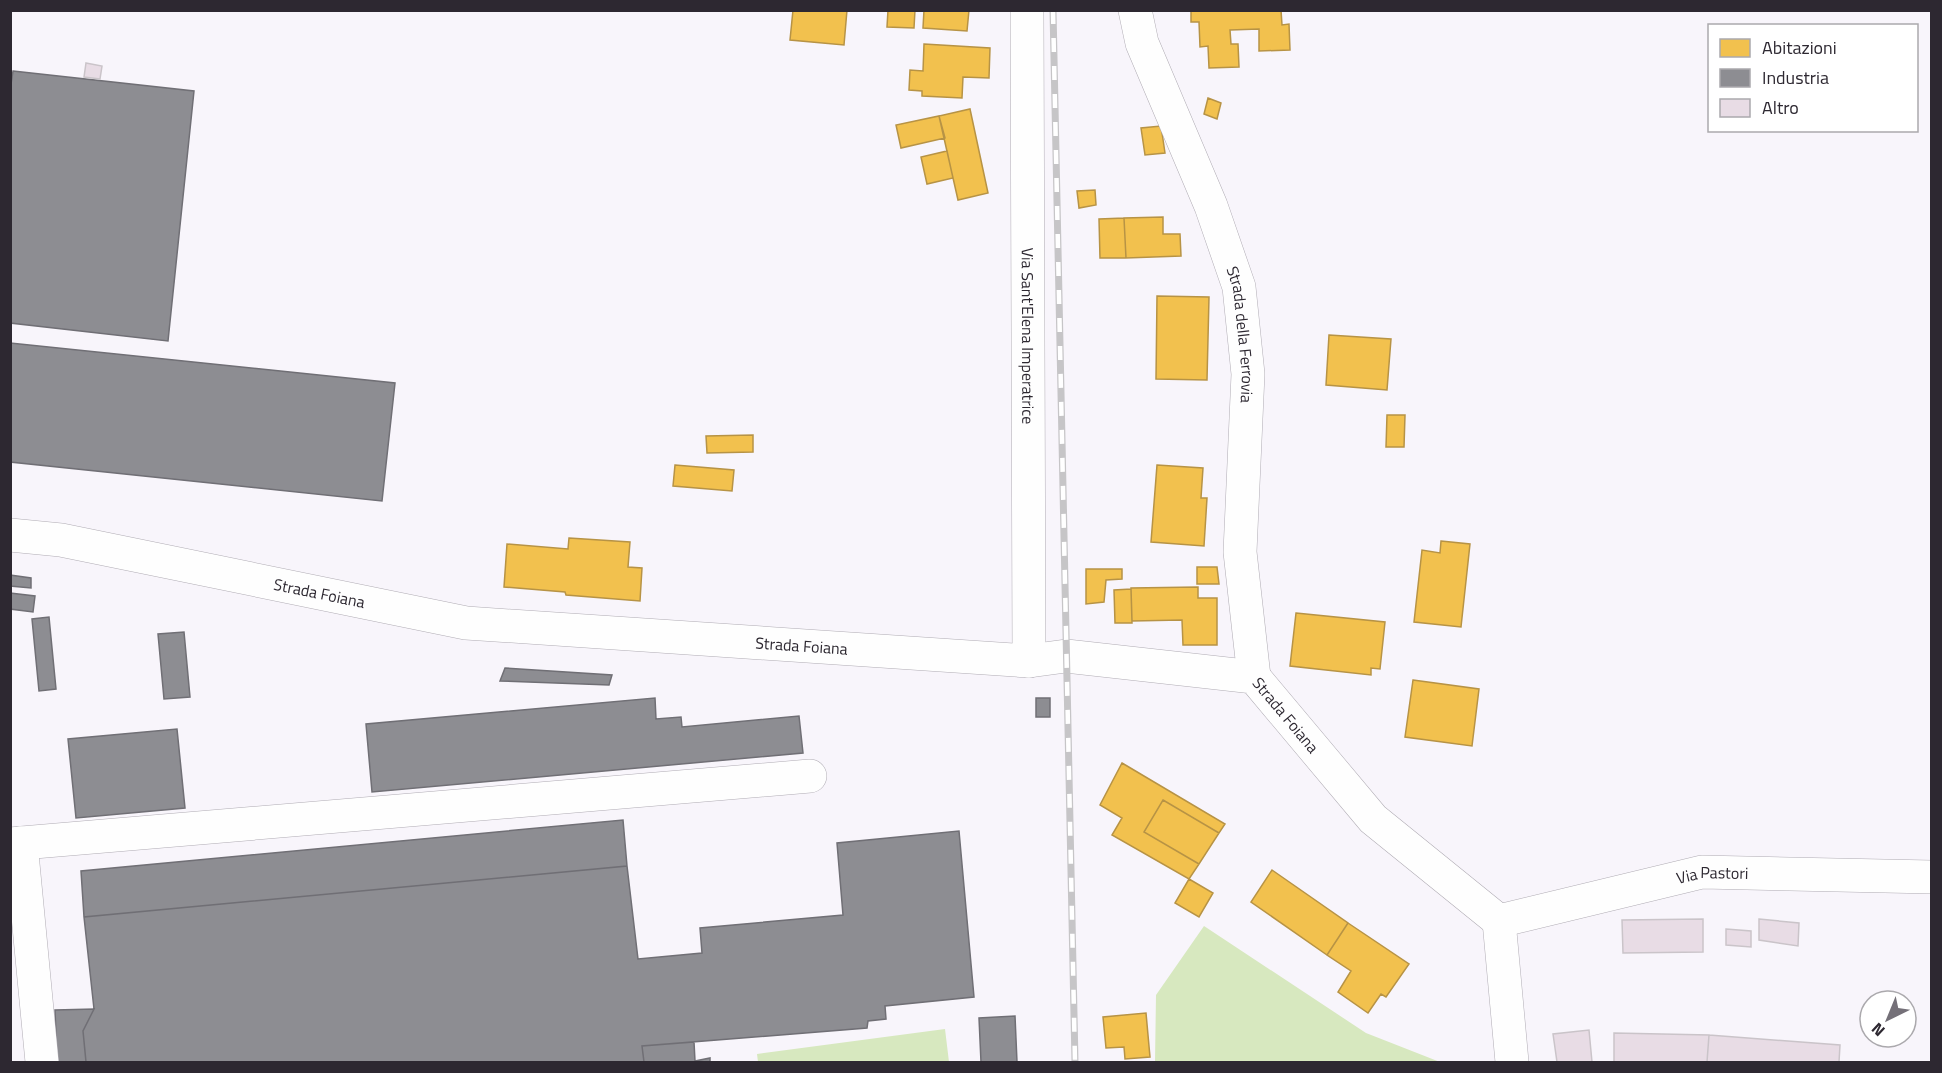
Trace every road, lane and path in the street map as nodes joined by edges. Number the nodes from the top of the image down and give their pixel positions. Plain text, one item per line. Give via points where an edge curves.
1 (1027, 10) edge
2 (1135, 10) edge
3 (10, 535) edge
4 (1029, 661) junction
5 (1254, 677) junction
6 (810, 776) dead end
7 (16, 843) edge
8 (1932, 877) edge
9 (1498, 921) junction
10 (42, 1062) edge
11 (1512, 1062) edge

1 - 4 street, Via Sant'Elena Imperatrice
2 - 5 street, Strada della Ferrovia via 1142,43 1211,206 1239,287 1248,374 1240,552
3 - 4 street, Strada Foiana via 61,540 466,623
4 - 5 street, Strada Foiana via 1066,656
5 - 9 street, Strada Foiana via 1373,819
6 - 7 street
7 - 10 street
8 - 9 street, Via Pastori via 1702,872
9 - 11 street

